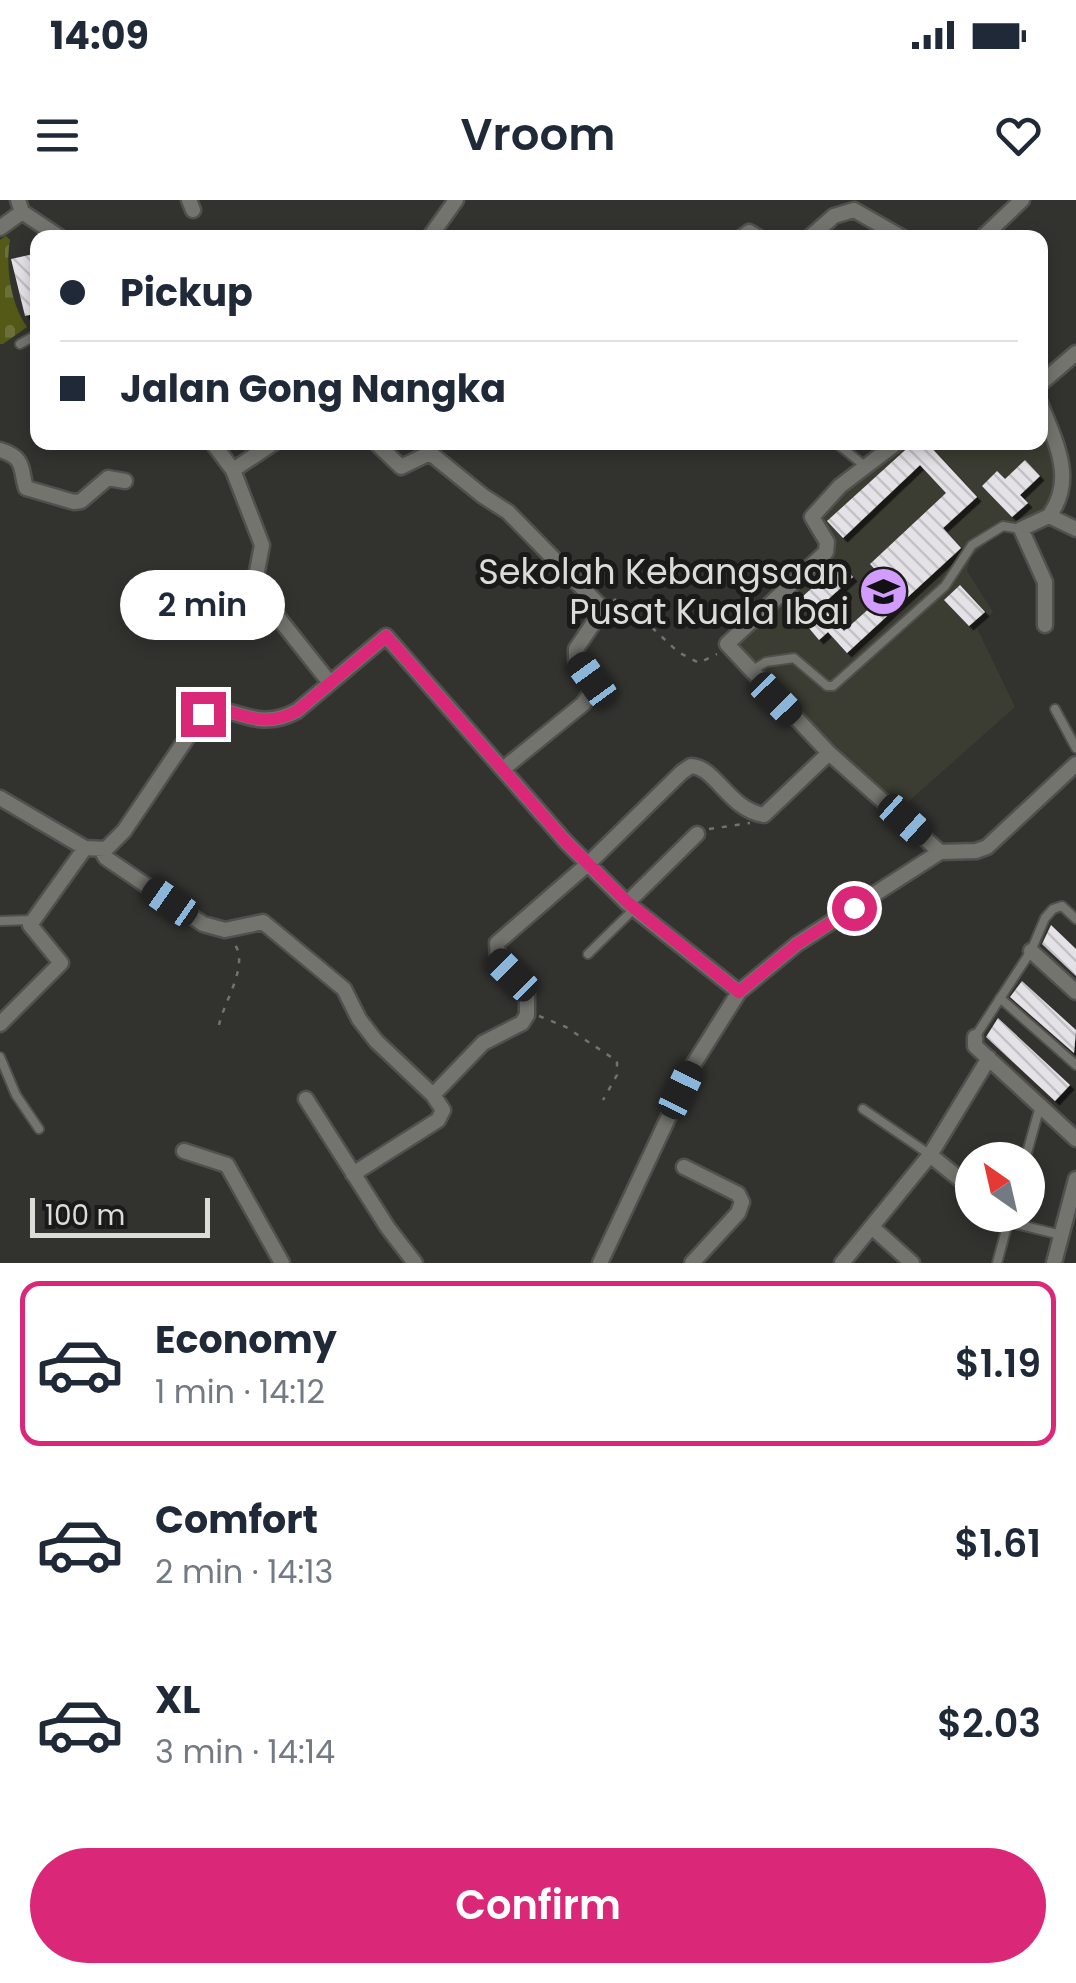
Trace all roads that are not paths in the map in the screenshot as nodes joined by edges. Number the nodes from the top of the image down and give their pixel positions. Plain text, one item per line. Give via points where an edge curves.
1 (456, 200) edge
2 (1022, 200) edge
3 (20, 206) edge
4 (0, 228) edge
5 (52, 230) edge
6 (435, 230) edge
7 (819, 230) edge
8 (889, 230) edge
9 (990, 230) edge
10 (30, 338) edge
11 (20, 344) dead end
12 (1076, 352) edge
13 (1048, 377) edge
14 (1048, 422) edge
15 (0, 450) edge
16 (218, 450) edge
17 (263, 450) edge
18 (383, 450) edge
19 (845, 450) edge
20 (888, 450) edge
21 (866, 467) junction
22 (233, 470) junction
23 (125, 481) dead end
24 (1049, 516) junction
25 (1076, 528) edge
26 (1021, 529) junction
27 (1045, 625) dead end
28 (750, 672) junction
29 (330, 683) junction
30 (1055, 710) dead end
31 (1076, 748) edge
32 (829, 753) junction
33 (1076, 764) edge
34 (503, 769) junction
35 (0, 798) edge
36 (696, 834) road end
37 (94, 849) junction
38 (940, 852) junction
39 (589, 863) junction
40 (631, 906) junction
41 (32, 920) junction
42 (1076, 920) edge
43 (0, 922) edge
44 (1031, 951) junction
45 (588, 954) dead end
46 (739, 992) junction
47 (1076, 992) edge
48 (1000, 998) junction
49 (0, 1024) edge
50 (975, 1037) joint
51 (0, 1057) edge
52 (990, 1058) junction
53 (1076, 1065) edge
54 (434, 1095) junction
55 (306, 1099) dead end
56 (1040, 1106) junction
57 (862, 1108) dead end
58 (38, 1129) dead end
59 (1076, 1139) edge
60 (1030, 1142) edge
61 (184, 1151) dead end
62 (930, 1154) junction
63 (684, 1168) dead end
64 (353, 1174) junction
65 (955, 1175) edge
66 (1076, 1179) edge
67 (873, 1228) junction
68 (1045, 1229) edge
69 (1005, 1232) edge
70 (1062, 1234) junction
71 (406, 1260) edge
72 (701, 1260) edge
73 (282, 1263) edge
74 (600, 1263) edge
75 (842, 1263) edge
76 (912, 1263) edge
77 (997, 1263) edge
78 (1054, 1263) edge

1 - 6 street
2 - 9 street
3 - 4 street
3 - 5 street
7 - 8 street via 854,210
10 - 11 lane
12 - 13 street
14 - 24 street via 1070,476 1062,504
15 - 23 street via 23,467 26,488 63,499 81,501 108,478
16 - 22 street
17 - 22 street
18 - 34 street via 400,467 430,453 508,512 603,610 576,649 594,688 584,704
19 - 21 lane
20 - 21 street
21 - 28 street via 812,517 826,552 728,641
22 - 29 street via 262,545 254,587
24 - 25 street
24 - 26 street
26 - 27 street via 1045,582
26 - 28 lane via 1003,526 972,545 945,586 833,686 794,658
28 - 32 street
29 - 34 street via 386,636
29 - 37 street via 297,711 271,722 221,709 203,714 124,831
30 - 31 lane
32 - 38 street
32 - 39 street via 764,815 736,804 706,770 691,766
33 - 38 street via 987,847
34 - 39 street
35 - 37 street
36 - 40 street
37 - 41 street
37 - 54 street via 202,924 217,930 263,922 344,989 376,1041
38 - 46 street via 797,944
39 - 40 street
39 - 54 street via 497,943 498,960 527,990 522,1023 483,1043
40 - 45 lane
40 - 46 street
41 - 43 lane
41 - 49 street via 32,932 61,963
42 - 44 lane via 1062,906 1053,909
44 - 47 street
44 - 48 lane
46 - 74 street via 693,1065
48 - 50 lane
48 - 53 lane
50 - 52 street via 975,1046
51 - 58 lane
52 - 56 street
52 - 62 street
54 - 64 street via 442,1110 438,1120
55 - 64 street
56 - 59 street
56 - 60 lane
57 - 62 lane
61 - 73 street via 226,1165
62 - 65 street
62 - 67 street
63 - 72 street via 742,1202
64 - 71 street
66 - 70 street
67 - 75 street
67 - 76 street
68 - 70 lane
69 - 77 lane
70 - 78 street

